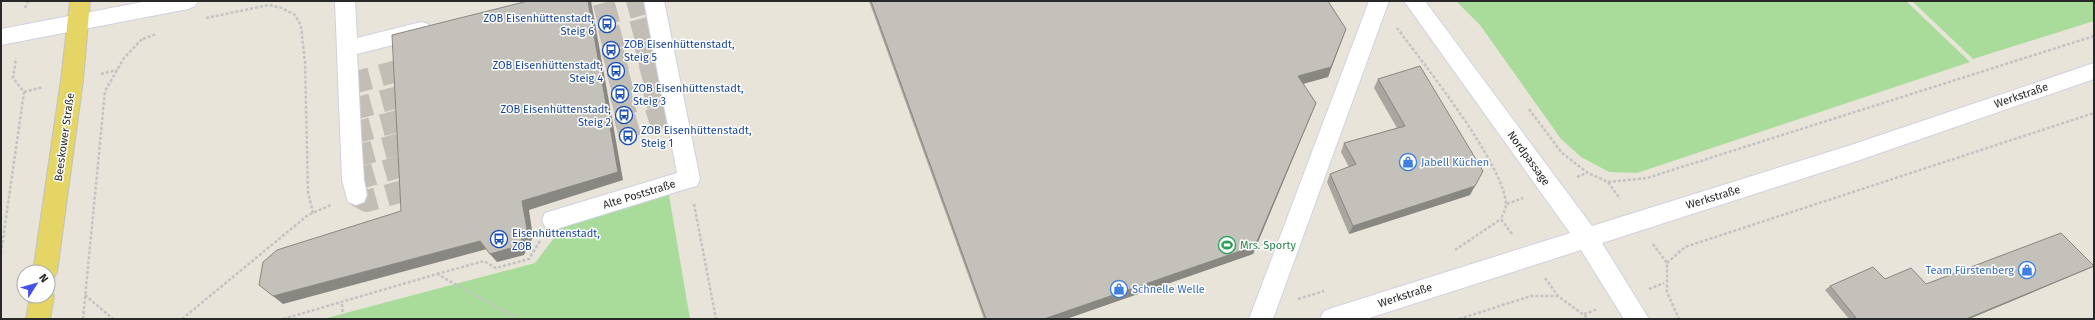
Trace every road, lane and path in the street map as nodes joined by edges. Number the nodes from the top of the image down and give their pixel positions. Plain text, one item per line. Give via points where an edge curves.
1 (28, 1) edge
2 (80, 1) edge
3 (188, 1) edge
4 (345, 1) edge
5 (654, 1) edge
6 (1414, 1) edge
7 (1378, 3) edge
8 (148, 9) junction
9 (203, 18) dead end
10 (79, 23) junction
11 (440, 25) edge
12 (162, 32) dead end
13 (11, 35) edge
14 (2094, 36) edge
15 (143, 39) junction
16 (347, 49) junction
17 (2094, 71) edge
18 (1528, 108) dead end
19 (2094, 112) edge
20 (1608, 182) junction
21 (356, 195) joint
22 (694, 208) dead end
23 (313, 213) junction
24 (1501, 219) junction
25 (552, 220) joint
26 (1636, 221) junction
27 (1586, 237) junction
28 (1450, 251) dead end
29 (1, 253) edge
30 (1528, 256) junction
31 (1667, 263) junction
32 (46, 264) edge
33 (437, 274) junction
34 (1331, 289) dead end
35 (85, 295) junction
36 (1558, 296) junction
37 (342, 303) junction
38 (41, 304) edge
39 (1262, 314) edge
40 (38, 319) edge
41 (82, 319) edge
42 (113, 319) edge
43 (182, 319) edge
44 (283, 319) edge
45 (343, 319) edge
46 (518, 319) edge
47 (716, 319) edge
48 (1332, 319) edge
49 (1458, 319) edge
50 (1589, 319) edge
51 (1637, 319) edge
52 (1679, 319) edge

1 - 13 path
2 - 10 main road, Beeskower Straße
3 - 8 street
4 - 16 street
5 - 25 street, Alte Poststraße via 689,179
6 - 27 street, Nordpassage
7 - 24 path via 1454,107 1498,174 1507,204
7 - 39 street
8 - 10 street
8 - 15 path
9 - 23 path via 269,4 295,15 301,26 305,63 308,192
10 - 13 street
10 - 32 main road, Beeskower Straße
11 - 16 street
12 - 15 path
13 - 29 path via 13,78 24,92
14 - 20 path via 1646,178
15 - 35 path via 124,58 104,91
16 - 21 street
17 - 26 street, Werkstraße via 1851,154
18 - 20 path via 1562,153 1588,173
19 - 31 path via 1685,247
20 - 26 path
21 - 23 path
22 - 47 path
23 - 43 path
24 - 28 path via 1458,249
24 - 30 path
25 - 33 path via 529,259 496,268 484,261
26 - 27 street, Werkstraße
26 - 31 path
27 - 30 street, Werkstraße
27 - 51 street, Nordpassage
30 - 36 path
30 - 48 street, Werkstraße
31 - 52 path via 1664,283 1670,305
33 - 37 path
33 - 46 path
34 - 39 path
35 - 41 path
35 - 42 path
36 - 49 path via 1531,296
36 - 50 path
37 - 44 path
37 - 45 path
38 - 40 main road

